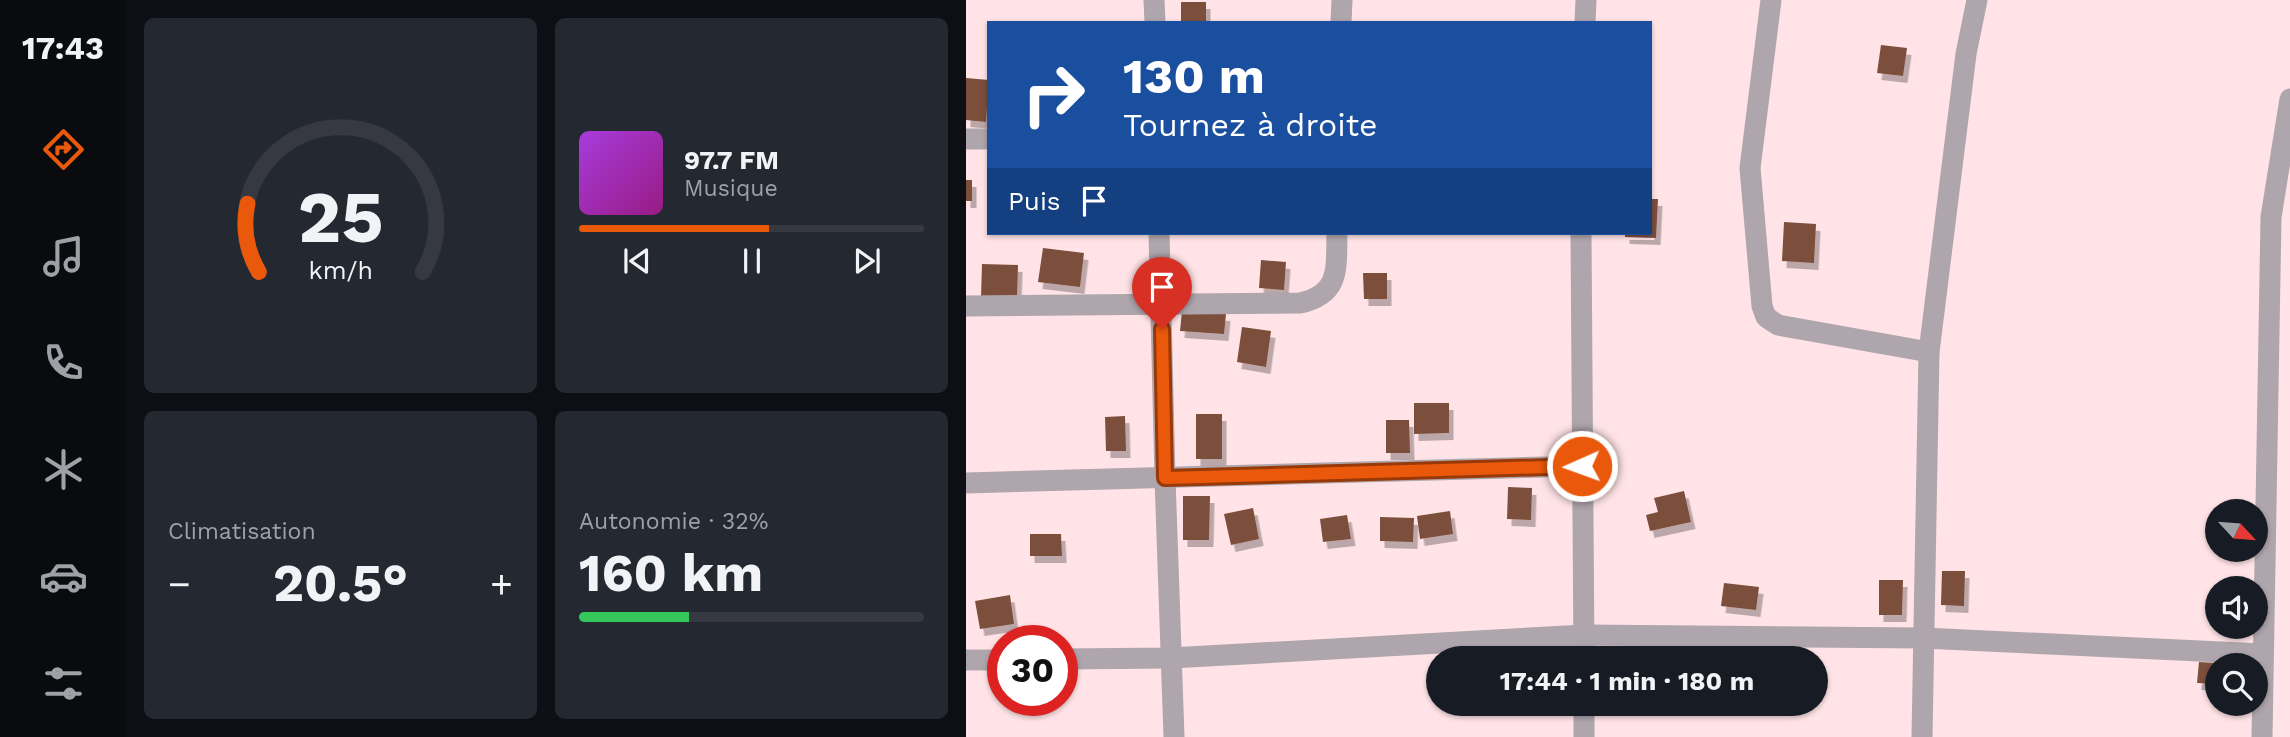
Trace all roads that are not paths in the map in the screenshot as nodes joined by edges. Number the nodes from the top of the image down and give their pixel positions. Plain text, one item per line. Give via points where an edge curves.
1 (1154, 0) edge
2 (1342, 0) edge
3 (1586, 0) edge
4 (1771, 0) edge
5 (1977, 0) edge
6 (1155, 21) edge
7 (1341, 21) edge
8 (1586, 21) edge
9 (2290, 99) edge
10 (966, 139) edge
11 (987, 139) edge
12 (1160, 235) edge
13 (1336, 235) edge
14 (1581, 235) edge
15 (1161, 305) junction
16 (966, 306) edge
17 (1929, 352) junction
18 (1582, 466) junction
19 (1165, 478) junction
20 (966, 483) edge
21 (1584, 635) junction
22 (1923, 638) junction
23 (1584, 646) edge
24 (2242, 653) edge
25 (2263, 653) edge
26 (1171, 657) junction
27 (1078, 659) edge
28 (966, 660) edge
29 (987, 660) edge
30 (1584, 716) edge
31 (2262, 716) edge
32 (1174, 737) edge
33 (1584, 737) edge
34 (1922, 737) edge
35 (2262, 737) edge

1 - 6 street
2 - 7 street
3 - 8 street
4 - 17 street via 1750,168 1766,317 1778,325
5 - 17 street via 1966,54
9 - 25 street via 2270,217
10 - 11 street
12 - 15 street
13 - 15 street via 1333,282 1315,300
14 - 18 street
15 - 16 street
15 - 19 street
17 - 22 street
18 - 19 street
18 - 21 street
19 - 20 street
19 - 26 street
21 - 22 street
21 - 23 street
21 - 26 street
22 - 24 street
22 - 34 street
26 - 27 street
26 - 32 street
28 - 29 street
30 - 33 street
31 - 35 street

